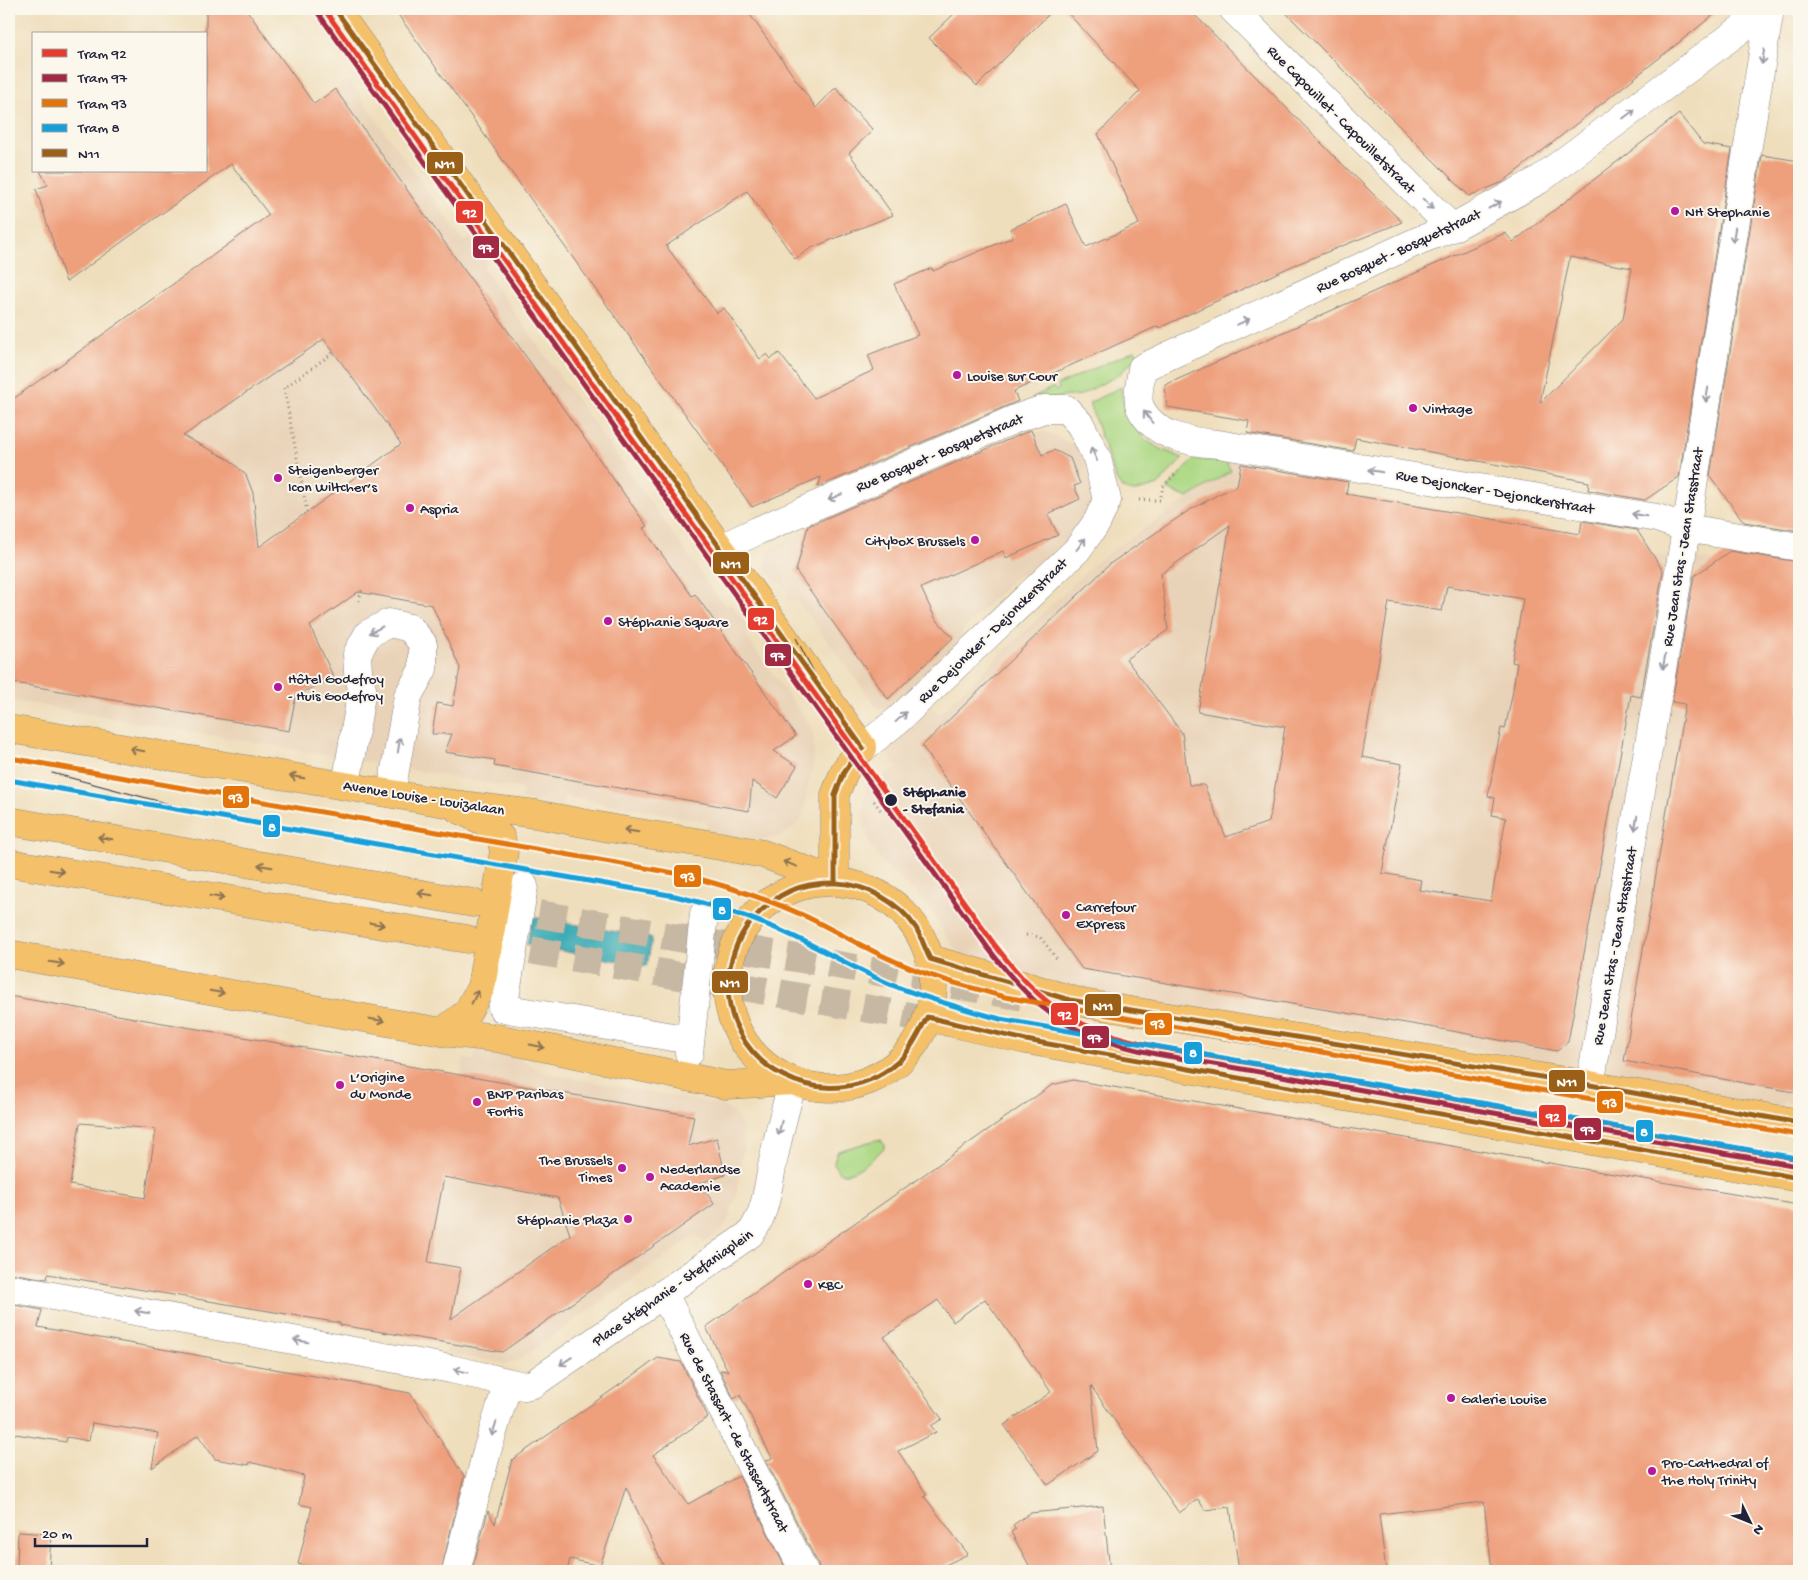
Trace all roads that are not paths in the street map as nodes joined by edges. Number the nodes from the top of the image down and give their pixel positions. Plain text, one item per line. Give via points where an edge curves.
1 (335, 9) edge
2 (1233, 9) edge
3 (1766, 9) edge
4 (1770, 9) edge
5 (1452, 228) junction
6 (1189, 441) joint
7 (1107, 500) joint
8 (1686, 528) junction
9 (1799, 547) edge
10 (721, 548) junction
11 (9, 729) edge
12 (863, 748) junction
13 (346, 785) junction
14 (391, 793) junction
15 (445, 803) junction
16 (9, 821) edge
17 (9, 863) edge
18 (835, 882) junction
19 (527, 884) dead end
20 (473, 903) tunnel mouth
21 (701, 916) dead end
22 (467, 939) tunnel mouth
23 (9, 954) edge
24 (930, 959) junction
25 (927, 1017) junction
26 (442, 1032) junction
27 (793, 1081) junction
28 (1590, 1085) junction
29 (1799, 1124) edge
30 (1799, 1178) edge
31 (9, 1288) edge
32 (664, 1294) junction
33 (508, 1383) junction
34 (456, 1571) edge
35 (804, 1571) edge

1 - 10 main road
2 -> 5 street, Rue Capouillet - Capouilletstraat
5 -> 3 street, Rue Bosquet - Bosquetstraat via 1540,180
4 -> 8 street, Rue Jean Stas - Jean Stasstraat
6 -> 5 street, Rue Bosquet - Bosquetstraat via 1156,427 1140,406 1142,368
8 -> 6 street, Rue Dejoncker - Dejonckerstraat via 1657,518
7 -> 10 street, Rue Bosquet - Bosquetstraat via 1097,458 1080,424 1066,409 1044,409
12 -> 7 street, Rue Dejoncker - Dejonckerstraat via 898,720 1077,550 1097,522
8 - 9 street, Rue Dejoncker - Dejonckerstraat
8 -> 28 street, Rue Jean Stas - Jean Stasstraat
10 - 12 main road
13 -> 11 main road, Avenue Louise - Louizalaan
12 - 18 main road via 844,772 835,795
13 - 14 main road, Avenue Louise - Louizalaan
14 -> 13 street via 408,696 423,669 423,644 410,628 389,623 368,634 357,654 362,689
14 - 15 main road, Avenue Louise - Louizalaan
18 -> 15 main road, Avenue Louise - Louizalaan via 763,854 536,814
26 -> 15 main road via 467,1013 481,987 504,850 501,838 487,824
20 -> 16 main road
17 -> 22 main road
18 - 24 main road via 862,887 893,903 916,928
18 - 27 main road via 801,886 763,906 750,919 736,943 728,970 727,998 734,1024 749,1049 769,1068
19 - 21 street via 503,1007 690,1047
23 -> 26 main road
24 - 25 main road via 933,984
24 - 28 main road via 1082,1003
25 - 27 main road via 912,1047 887,1070 866,1082 842,1087 817,1087
25 - 30 main road via 1026,1040
26 -> 27 main road via 497,1038 726,1085
27 -> 32 street, Place Stéphanie - Stefaniaplein via 766,1200 756,1227
28 - 29 main road
33 -> 31 street, Place Stéphanie - Stefaniaplein via 451,1368
32 -> 33 street, Place Stéphanie - Stefaniaplein via 533,1384
32 - 35 street, Rue de Stassart - de Stassartstraat
33 -> 34 street

